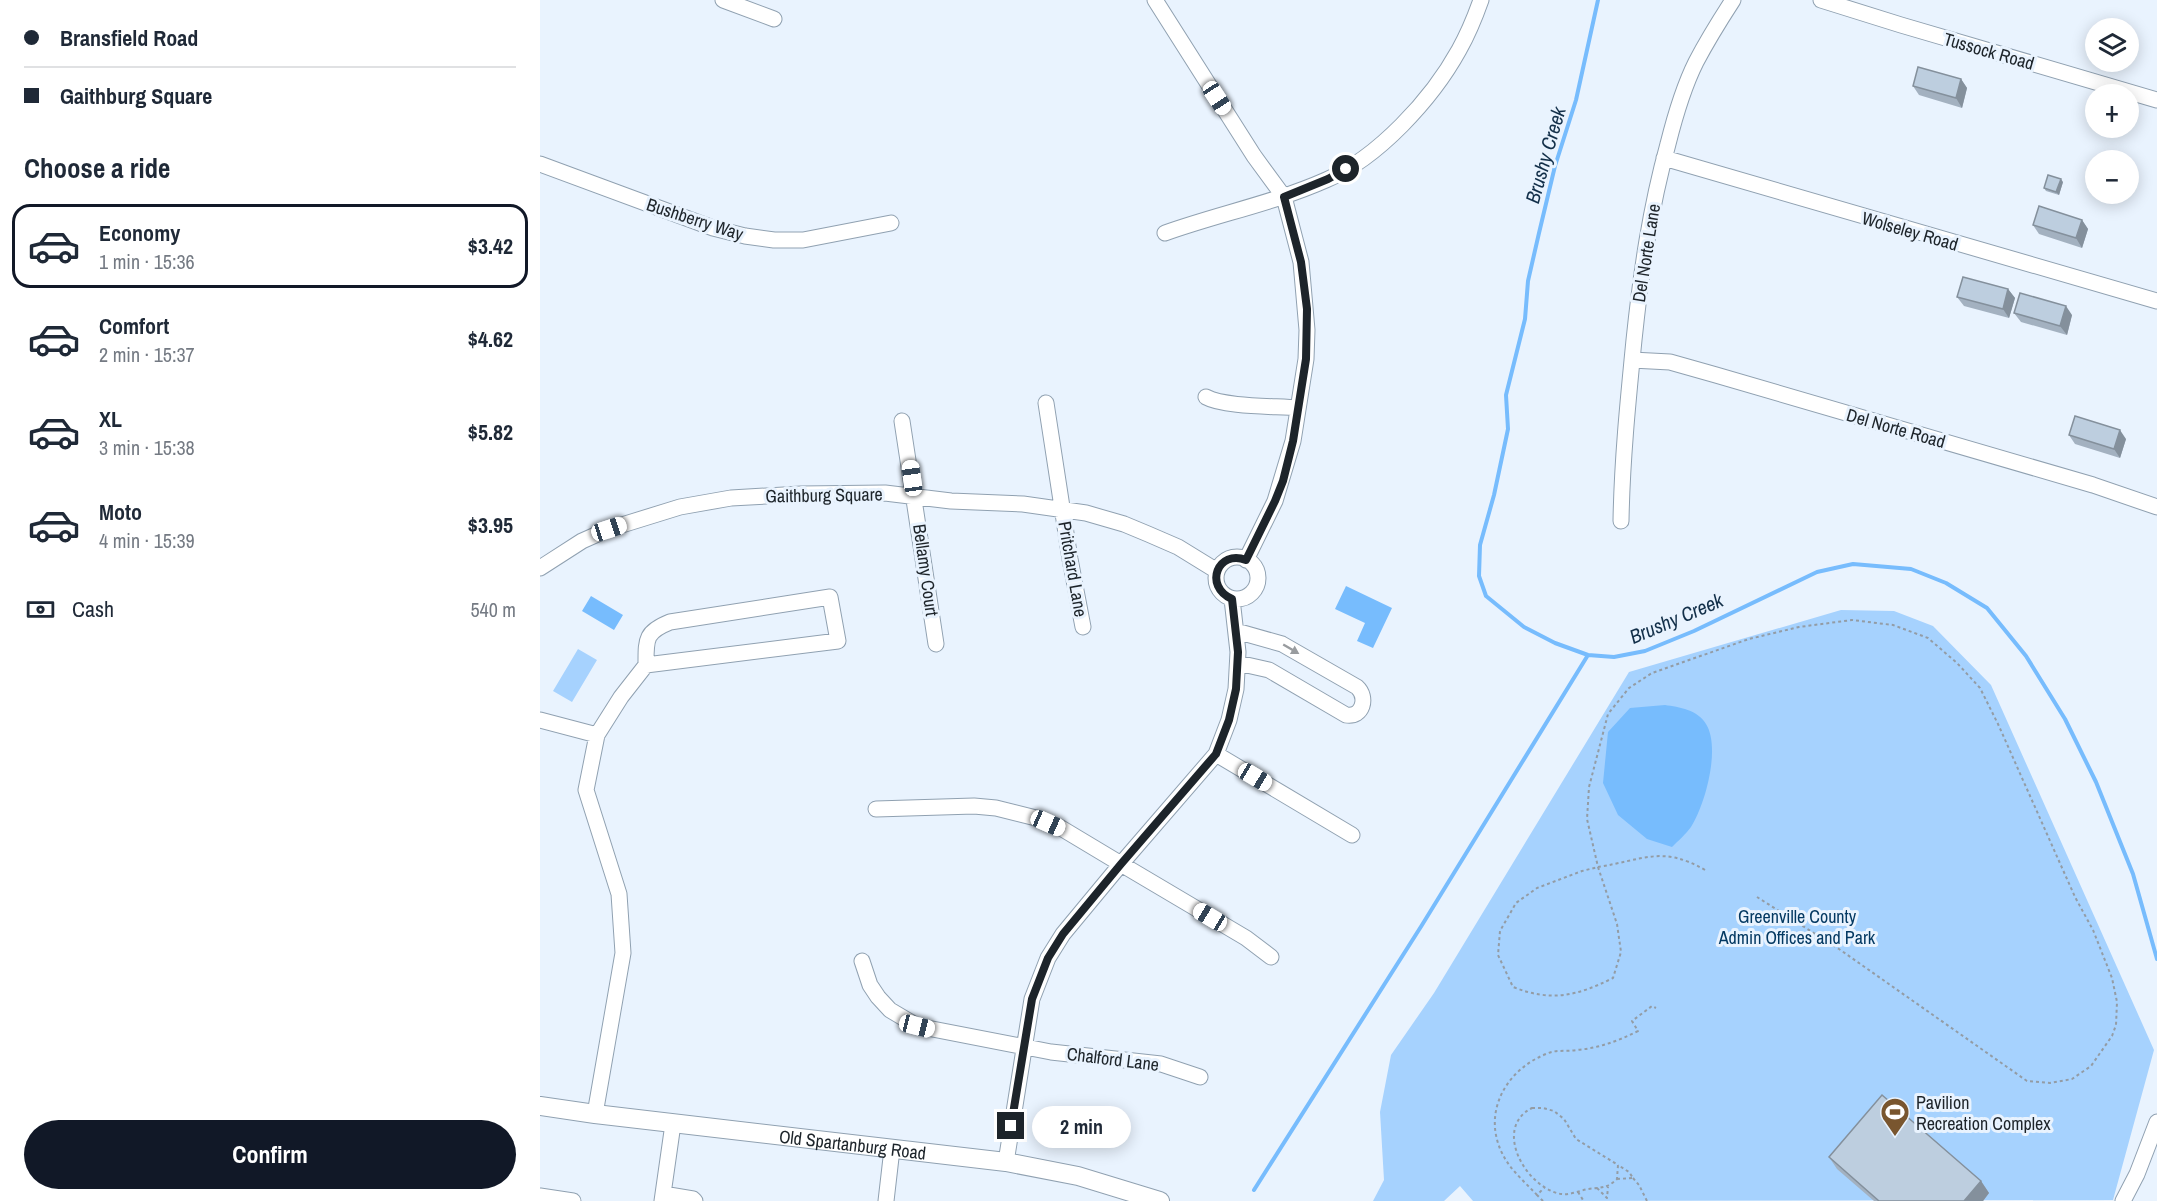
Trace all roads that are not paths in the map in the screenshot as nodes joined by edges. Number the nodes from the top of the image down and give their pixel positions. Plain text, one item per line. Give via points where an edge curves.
1 (723, 0) edge
2 (1155, 0) edge
3 (1482, 0) edge
4 (1733, 0) edge
5 (1821, 0) edge
6 (774, 19) dead end
7 (2157, 100) edge
8 (1664, 158) junction
9 (540, 164) edge
10 (1284, 197) junction
11 (891, 223) dead end
12 (1164, 233) dead end
13 (2157, 302) edge
14 (1632, 360) junction
15 (1206, 397) dead end
16 (1046, 403) dead end
17 (1298, 408) junction
18 (902, 422) dead end
19 (915, 497) junction
20 (2157, 507) edge
21 (1062, 510) junction
22 (1621, 521) dead end
23 (1246, 560) junction
24 (540, 568) edge
25 (1217, 571) junction
26 (1232, 599) junction
27 (1083, 627) dead end
28 (1236, 631) junction
29 (936, 644) dead end
30 (1238, 663) junction
31 (646, 665) junction
32 (540, 720) edge
33 (597, 735) junction
34 (1216, 754) junction
35 (876, 809) dead end
36 (1352, 835) dead end
37 (1121, 864) junction
38 (1271, 957) dead end
39 (862, 961) dead end
40 (1024, 1047) junction
41 (1200, 1077) dead end
42 (540, 1106) edge
43 (594, 1114) junction
44 (2157, 1122) edge
45 (673, 1124) junction
46 (892, 1149) junction
47 (1006, 1162) junction
48 (540, 1196) edge
49 (662, 1197) edge
50 (573, 1201) edge
51 (695, 1201) edge
52 (886, 1201) edge
53 (1160, 1201) edge
54 (2123, 1201) edge

1 - 6 street
2 - 10 street
3 - 10 street via 1445,73 1403,123 1346,169
4 - 8 street, Del Norte Lane via 1695,64
5 - 7 street, Tussock Road
8 - 13 street, Wolseley Road
8 - 14 street, Del Norte Lane via 1642,264
9 - 11 street, Bushberry Way via 713,228 745,236 803,240
10 - 12 street
10 - 17 street via 1301,262 1307,309 1306,359
14 - 20 street, Del Norte Road via 1670,362
14 - 22 street, Del Norte Lane
15 - 17 street via 1231,404
16 - 21 street, Pritchard Lane
17 - 23 street via 1283,481
18 - 19 street, Bellamy Court
19 - 21 street, Gaithburg Square
19 - 24 street, Gaithburg Square via 885,493 801,494 711,501 609,529
19 - 29 street, Bellamy Court
21 - 25 street, Gaithburg Square via 1124,524
21 - 27 street, Pritchard Lane
23 - 25 street via 1229,559
23 - 26 street via 1258,576 1255,589 1245,598
25 - 26 street via 1220,591
26 - 28 street
28 - 30 street
28 -> 30 street via 1282,644 1357,687 1364,698 1362,706 1358,714 1346,716 1269,670
30 - 34 street via 1233,705
31 - 31 street via 838,641 830,597 670,621 655,627 646,640
31 - 33 street
32 - 33 street
33 - 43 street via 586,790 619,894 623,953
34 - 36 street
34 - 37 street
35 - 37 street via 974,806 1015,811 1061,828
37 - 38 street
37 - 40 street via 1048,958 1032,999
39 - 40 street, Chalford Lane via 878,998 906,1021 932,1030
40 - 41 street, Chalford Lane via 1161,1064
40 - 47 street
42 - 43 main road, Old Spartanburg Road
43 - 45 main road, Old Spartanburg Road
44 - 54 street
45 - 46 main road, Old Spartanburg Road
45 - 49 street
46 - 47 main road, Old Spartanburg Road
46 - 52 street
47 - 53 main road, Old Spartanburg Road via 1082,1178
48 - 50 street
49 - 51 street

